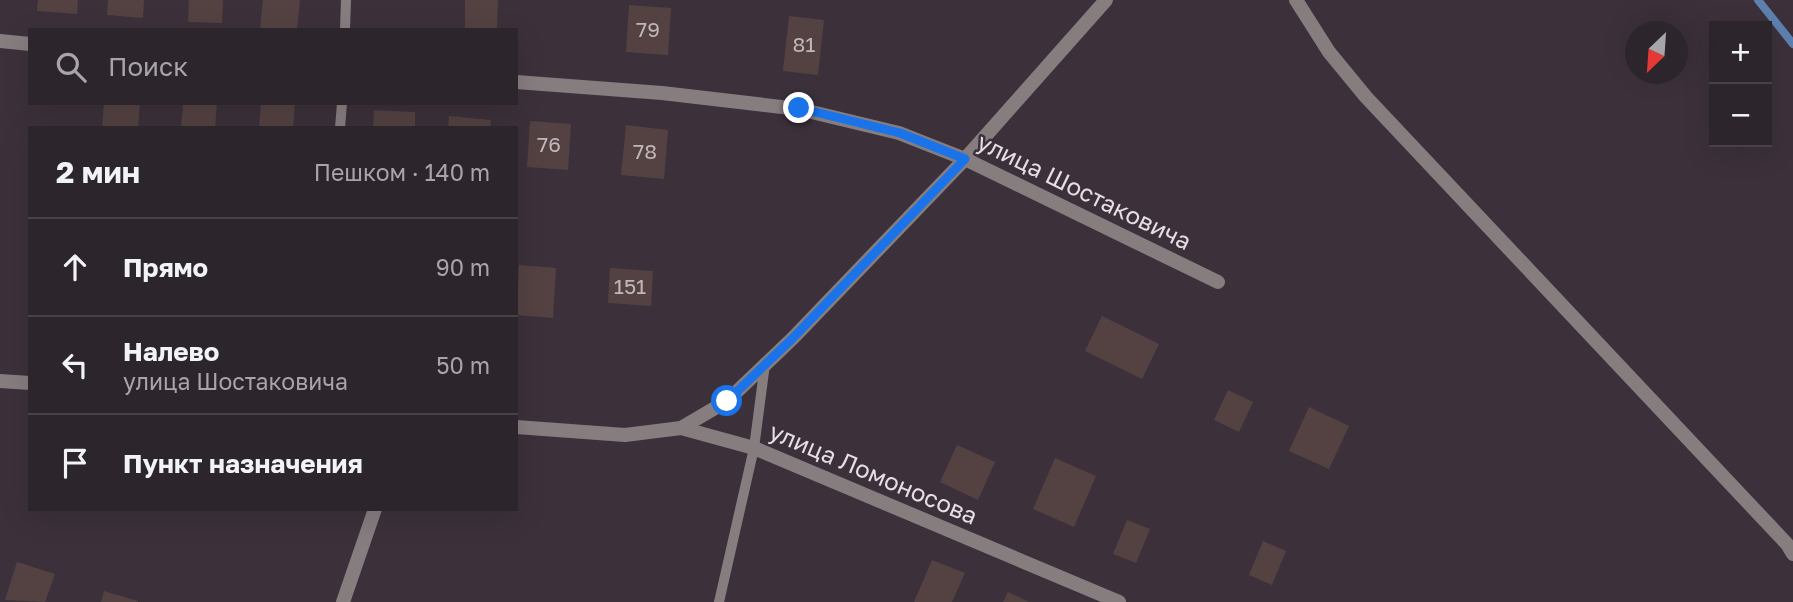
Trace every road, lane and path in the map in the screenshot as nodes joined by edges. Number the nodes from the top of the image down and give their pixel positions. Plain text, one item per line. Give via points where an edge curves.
1 (346, 0) edge
2 (1106, 0) edge
3 (1296, 0) edge
4 (345, 28) edge
5 (0, 41) edge
6 (28, 44) edge
7 (518, 82) edge
8 (342, 105) edge
9 (340, 126) edge
10 (965, 159) junction
11 (1218, 282) dead end
12 (765, 365) junction
13 (0, 381) edge
14 (28, 383) edge
15 (518, 428) edge
16 (681, 428) junction
17 (754, 448) junction
18 (374, 511) edge
19 (1793, 554) edge
20 (343, 602) edge
21 (719, 602) edge
22 (1119, 602) edge

1 - 4 lane
2 - 10 street
3 - 19 street via 1329,52 1366,97
5 - 6 street
7 - 10 street, улица Шостаковича via 799,108 900,133
8 - 9 lane
10 - 11 street, улица Шостаковича
10 - 12 street
12 - 16 street via 727,401
12 - 17 lane
13 - 14 street
15 - 16 street, улица Ломоносова via 625,435
16 - 17 street, улица Ломоносова
17 - 21 lane
17 - 22 street, улица Ломоносова
18 - 20 street

